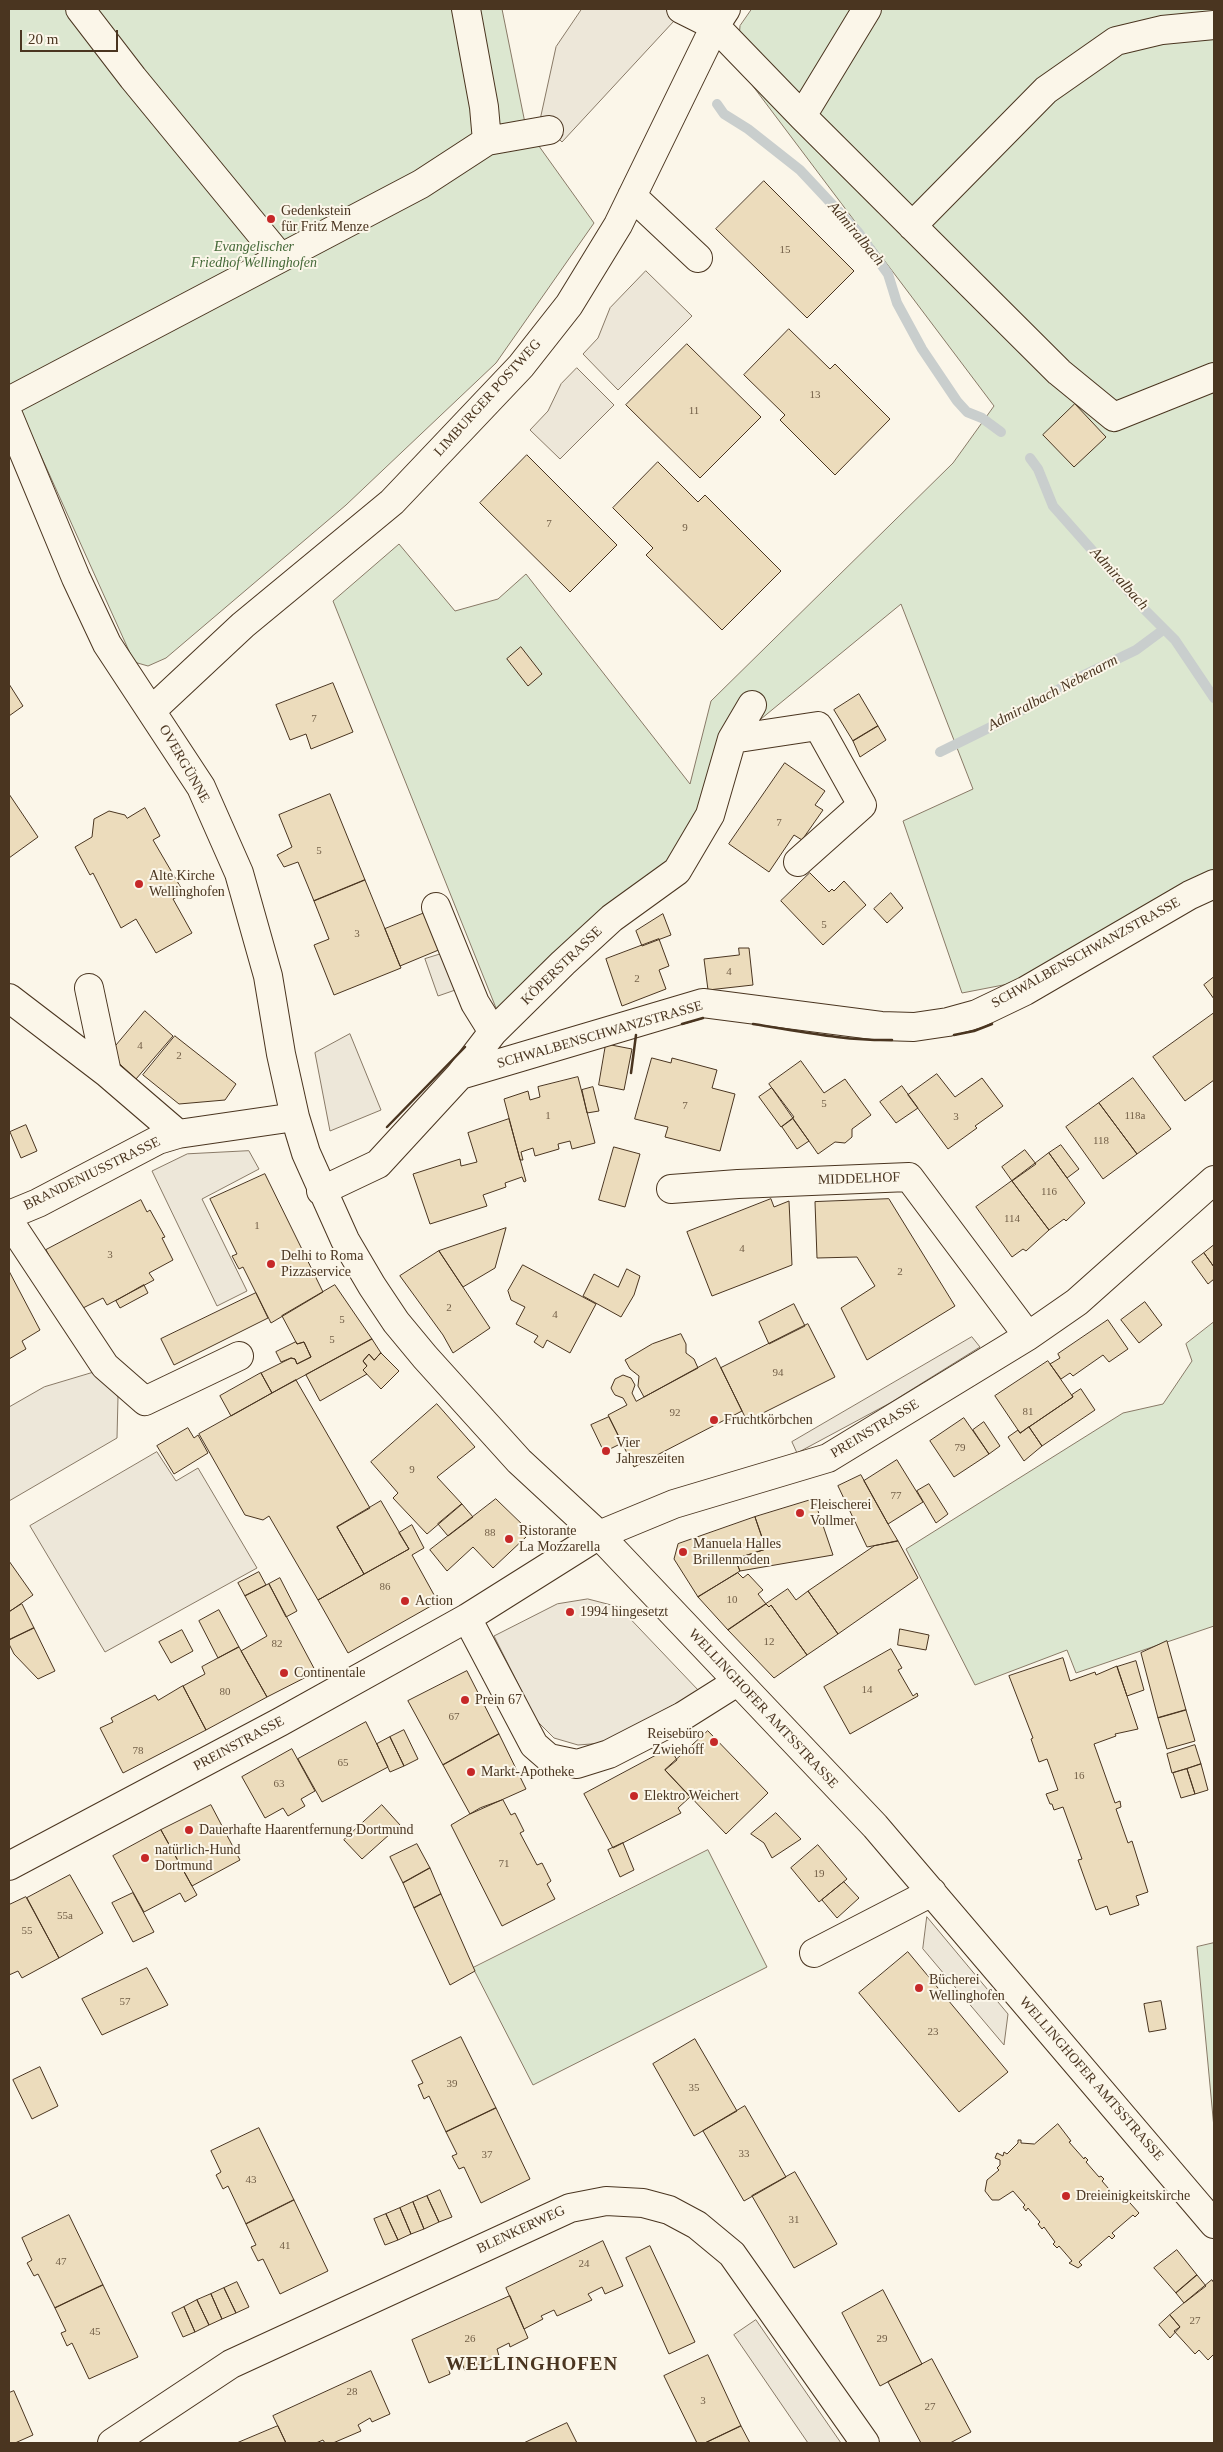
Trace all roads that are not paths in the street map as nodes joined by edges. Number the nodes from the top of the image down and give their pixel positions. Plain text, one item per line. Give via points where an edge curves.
1 (80, 9) edge
2 (466, 9) edge
3 (681, 9) edge
4 (867, 9) edge
5 (721, 18) edge
6 (1214, 25) edge
7 (802, 116) junction
8 (549, 130) dead end
9 (487, 141) junction
10 (632, 196) junction
11 (912, 226) junction
12 (280, 257) junction
13 (698, 258) dead end
14 (1214, 377) edge
15 (9, 401) edge
16 (9, 417) edge
17 (752, 704) dead end
18 (152, 710) junction
19 (732, 739) junction
20 (798, 862) dead end
21 (1214, 884) edge
22 (436, 907) dead end
23 (89, 988) dead end
24 (9, 998) edge
25 (493, 1032) junction
26 (107, 1073) junction
27 (460, 1075) junction
28 (295, 1117) junction
29 (178, 1134) junction
30 (1214, 1180) edge
31 (671, 1189) dead end
32 (321, 1190) junction
33 (9, 1215) edge
34 (9, 1221) edge
35 (1028, 1336) junction
36 (239, 1356) dead end
37 (599, 1535) junction
38 (467, 1618) junction
39 (737, 1682) junction
40 (9, 1866) edge
41 (932, 1892) junction
42 (814, 1953) dead end
43 (1214, 2224) edge
44 (112, 2443) edge
45 (865, 2443) edge

1 - 12 street
2 - 9 street
3 - 5 street
4 - 7 street
5 - 7 street
5 - 10 street, LIMBURGER POSTWEG
6 - 11 street via 1162,30 1116,41 1046,90
7 - 11 street
8 - 9 street
9 - 12 street via 420,184
10 - 13 street
10 - 18 street, LIMBURGER POSTWEG via 569,305 521,366 392,502 243,625
11 - 14 street via 1060,372 1114,417
12 - 15 street
16 - 18 street, OVERGÜNNE via 76,578 108,644
17 - 19 street, KÖPERSTRASSE
18 - 28 street, OVERGÜNNE via 201,787 239,873 268,976
19 - 20 street via 818,726 862,805
19 - 25 street, KÖPERSTRASSE via 710,815 677,871 612,918
21 - 27 street, SCHWALBENSCHWANZSTRASSE via 1025,991 977,1014 948,1022 914,1027 881,1026 703,1003
22 - 25 street via 475,1003
23 - 26 street
24 - 26 street
25 - 27 street, KÖPERSTRASSE
26 - 29 street
27 - 32 street, KÖPERSTRASSE via 378,1164
28 - 29 street, BRANDENIUSSTRASSE
28 - 32 street, OVERGÜNNE
29 - 33 street, BRANDENIUSSTRASSE via 158,1140
30 - 35 street, PREINSTRASSE via 1077,1302
31 - 35 street, MIDDELHOF via 909,1177
32 - 37 street, WELLINGHOFER AMTSSTRASSE via 345,1240 396,1322 519,1461
34 - 36 street via 106,1366 145,1401
35 - 37 street, PREINSTRASSE via 828,1458 674,1504
37 - 38 street, PREINSTRASSE
37 - 39 street, WELLINGHOFER AMTSSTRASSE
38 - 39 street via 534,1745 549,1758 577,1764 609,1754 684,1716
38 - 40 street, PREINSTRASSE
39 - 41 street, WELLINGHOFER AMTSSTRASSE via 875,1826
41 - 42 street
41 - 43 street, WELLINGHOFER AMTSSTRASSE
44 - 45 street, BLENKERWEG via 232,2364 570,2208 606,2201 642,2203 669,2210 697,2225 732,2254

